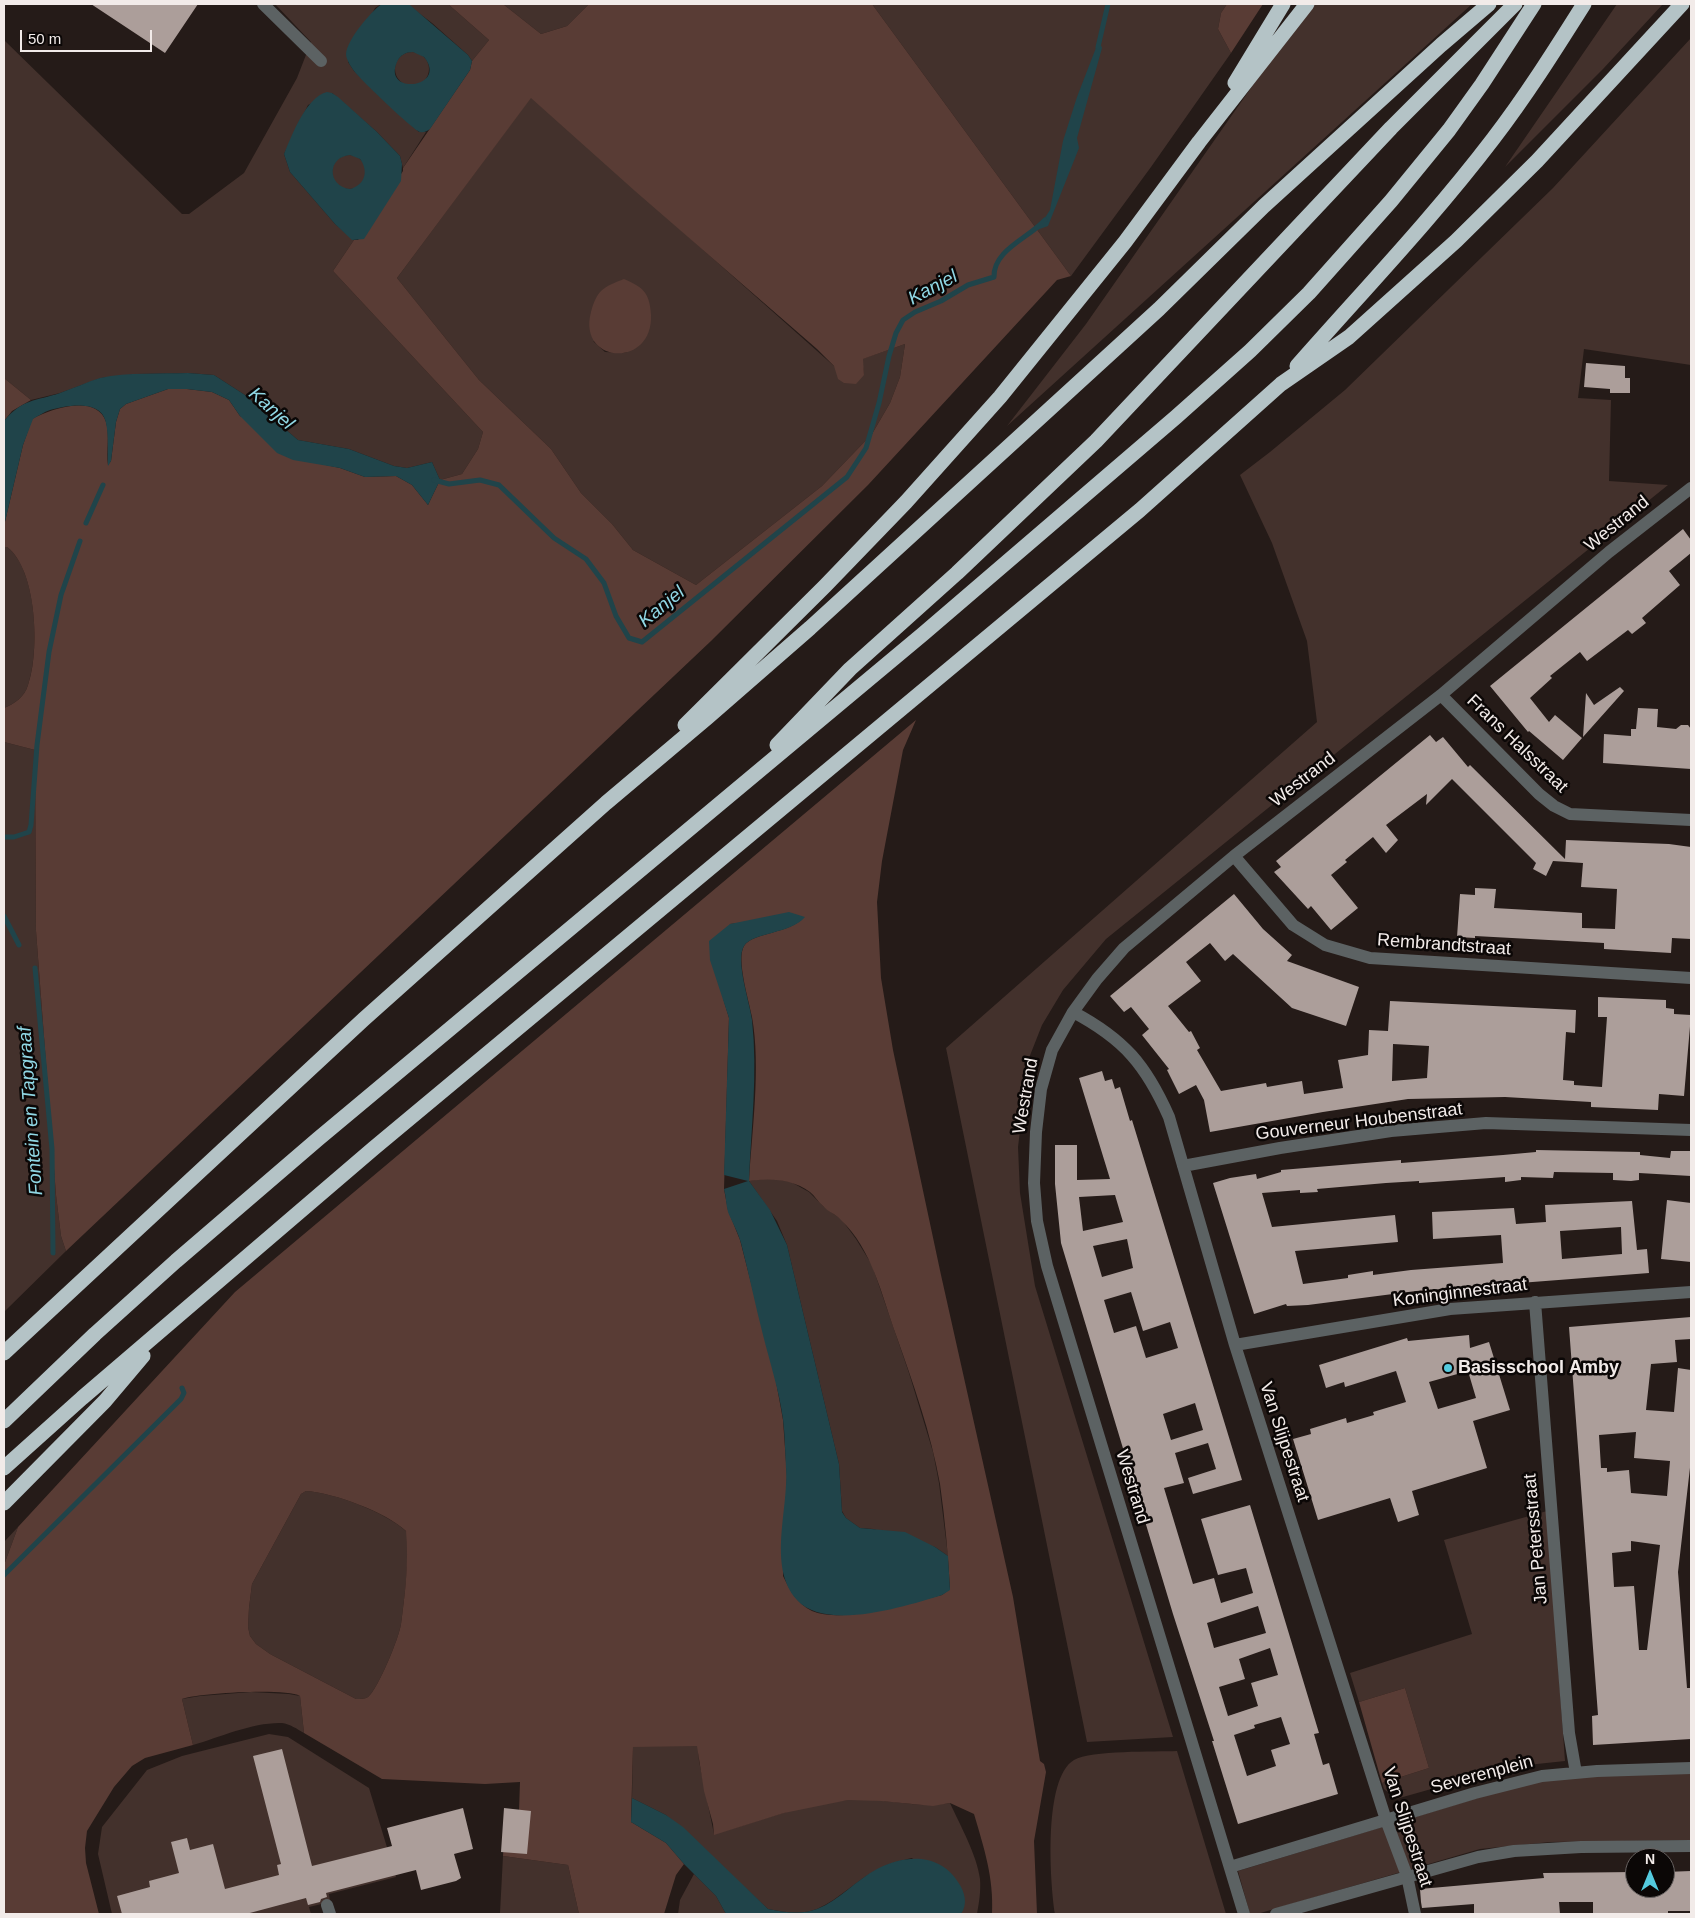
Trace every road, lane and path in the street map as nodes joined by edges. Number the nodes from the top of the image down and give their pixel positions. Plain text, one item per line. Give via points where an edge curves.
1 (263, 4) edge
2 (1283, 4) edge
3 (1307, 4) edge
4 (1490, 4) edge
5 (1515, 4) edge
6 (1534, 4) edge
7 (1584, 4) edge
8 (1682, 4) edge
9 (321, 60) dead end
10 (1199, 142) junction
11 (1281, 384) junction
12 (1691, 488) edge
13 (1441, 695) junction
14 (724, 800) junction
15 (606, 803) junction
16 (1691, 820) edge
17 (1234, 856) junction
18 (1691, 978) edge
19 (1073, 1012) junction
20 (1691, 1130) edge
21 (1183, 1166) junction
22 (1691, 1292) edge
23 (1535, 1302) junction
24 (169, 1324) junction
25 (1235, 1345) junction
26 (4, 1353) edge
27 (4, 1422) edge
28 (4, 1468) edge
29 (4, 1503) edge
30 (1691, 1768) edge
31 (1576, 1773) junction
32 (1386, 1820) junction
33 (1691, 1846) edge
34 (1230, 1867) junction
35 (1407, 1876) junction
36 (1244, 1914) edge
37 (1276, 1914) edge
38 (1415, 1914) edge

1 - 9 street
2 - 10 highway
3 - 10 highway
4 - 15 highway via 1264,206 1158,309 810,628
5 - 14 highway via 1391,128 1096,441 850,669
6 - 14 highway via 1443,137 1360,238 1250,351 930,628
7 - 11 highway via 1494,138 1424,224
8 - 11 highway via 1537,161 1456,241 1349,337
10 - 15 highway via 1126,242 1000,397 825,586
11 - 24 highway via 1132,516 374,1148
12 - 13 street, Westrand via 1609,552
13 - 16 street, Frans Halsstraat via 1540,794 1562,811
13 - 17 street, Westrand
14 - 27 highway via 184,1254
15 - 26 highway via 364,1019
17 - 18 street, Rembrandtstraat via 1293,924 1326,945 1370,958
17 - 19 street, Westrand via 1124,948
19 - 21 street, Van Slijpestraat via 1099,1026 1143,1069 1169,1117
19 - 34 street, Westrand via 1052,1050 1042,1089 1034,1183 1037,1221 1047,1266
20 - 21 street, Gouverneur Houbenstraat via 1486,1123 1391,1131
21 - 25 street, Van Slijpestraat
22 - 23 street, Koninginnestraat
23 - 25 street, Koninginnestraat via 1450,1309
23 - 31 street, Jan Petersstraat via 1569,1733
24 - 28 highway
24 - 29 highway via 105,1401
25 - 32 street, Van Slijpestraat
30 - 31 street, Severenplein
31 - 32 street, Severenplein via 1542,1776
32 - 34 street, Severenplein
32 - 35 street, Van Slijpestraat
33 - 35 street via 1514,1851
34 - 36 street, Westrand
35 - 37 street
35 - 38 street, Van Slijpestraat

